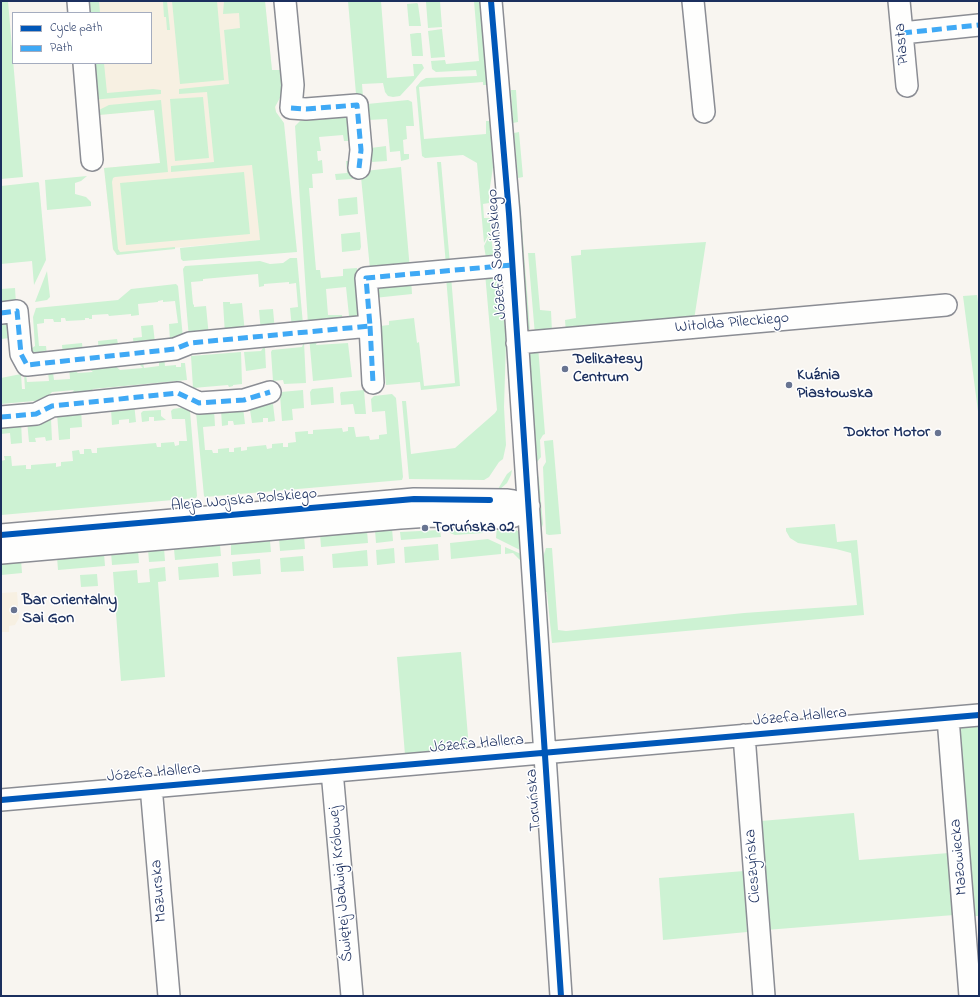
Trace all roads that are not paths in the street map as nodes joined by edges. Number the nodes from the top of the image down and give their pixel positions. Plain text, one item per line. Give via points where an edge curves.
1 (78, 1) edge
2 (285, 1) edge
3 (491, 1) edge
4 (693, 1) edge
5 (899, 1) edge
6 (79, 12) edge
7 (979, 25) edge
8 (902, 33) junction
9 (84, 64) edge
10 (907, 86) dead end
11 (704, 112) dead end
12 (92, 160) dead end
13 (359, 168) dead end
14 (512, 265) junction
15 (946, 305) dead end
16 (1, 313) edge
17 (370, 326) junction
18 (517, 343) junction
19 (373, 383) dead end
20 (270, 392) dead end
21 (1, 417) edge
22 (529, 506) junction
23 (1, 535) edge
24 (1, 553) edge
25 (979, 715) edge
26 (948, 718) junction
27 (744, 736) junction
28 (545, 752) junction
29 (332, 771) junction
30 (151, 786) junction
31 (1, 800) edge
32 (169, 996) edge
33 (352, 996) edge
34 (561, 996) edge
35 (764, 996) edge
36 (970, 996) edge

1 - 6 street
2 - 13 street via 293,85 291,108 357,105 361,150
3 - 14 street, Józefa Sowińskiego
4 - 11 street
5 - 8 street, Piasta
7 - 8 street
8 - 10 street, Piasta
9 - 12 street
14 - 17 street via 366,278
14 - 18 street, Józefa Sowińskiego
15 - 18 street, Witolda Pileckiego
16 - 17 street via 17,311 21,354 27,365 175,349 190,343
17 - 19 street
18 - 22 street, Józefa Sowińskiego
20 - 21 street via 244,400 199,404 178,394 52,406 36,414
22 - 23 street, Aleja Wojska Polskiego via 506,500 414,499
22 - 24 street, Aleja Wojska Polskiego via 506,518 400,518
22 - 28 street, Toruńska
25 - 26 street, Józefa Hallera
26 - 27 street, Józefa Hallera
26 - 36 street, Mazowiecka
27 - 28 street, Józefa Hallera
27 - 35 street, Cieszyńska
28 - 29 street, Józefa Hallera
28 - 34 street, Toruńska
29 - 30 street, Józefa Hallera
29 - 33 street, Świętej Jadwigi Królowej
30 - 31 street, Józefa Hallera
30 - 32 street, Mazurska

